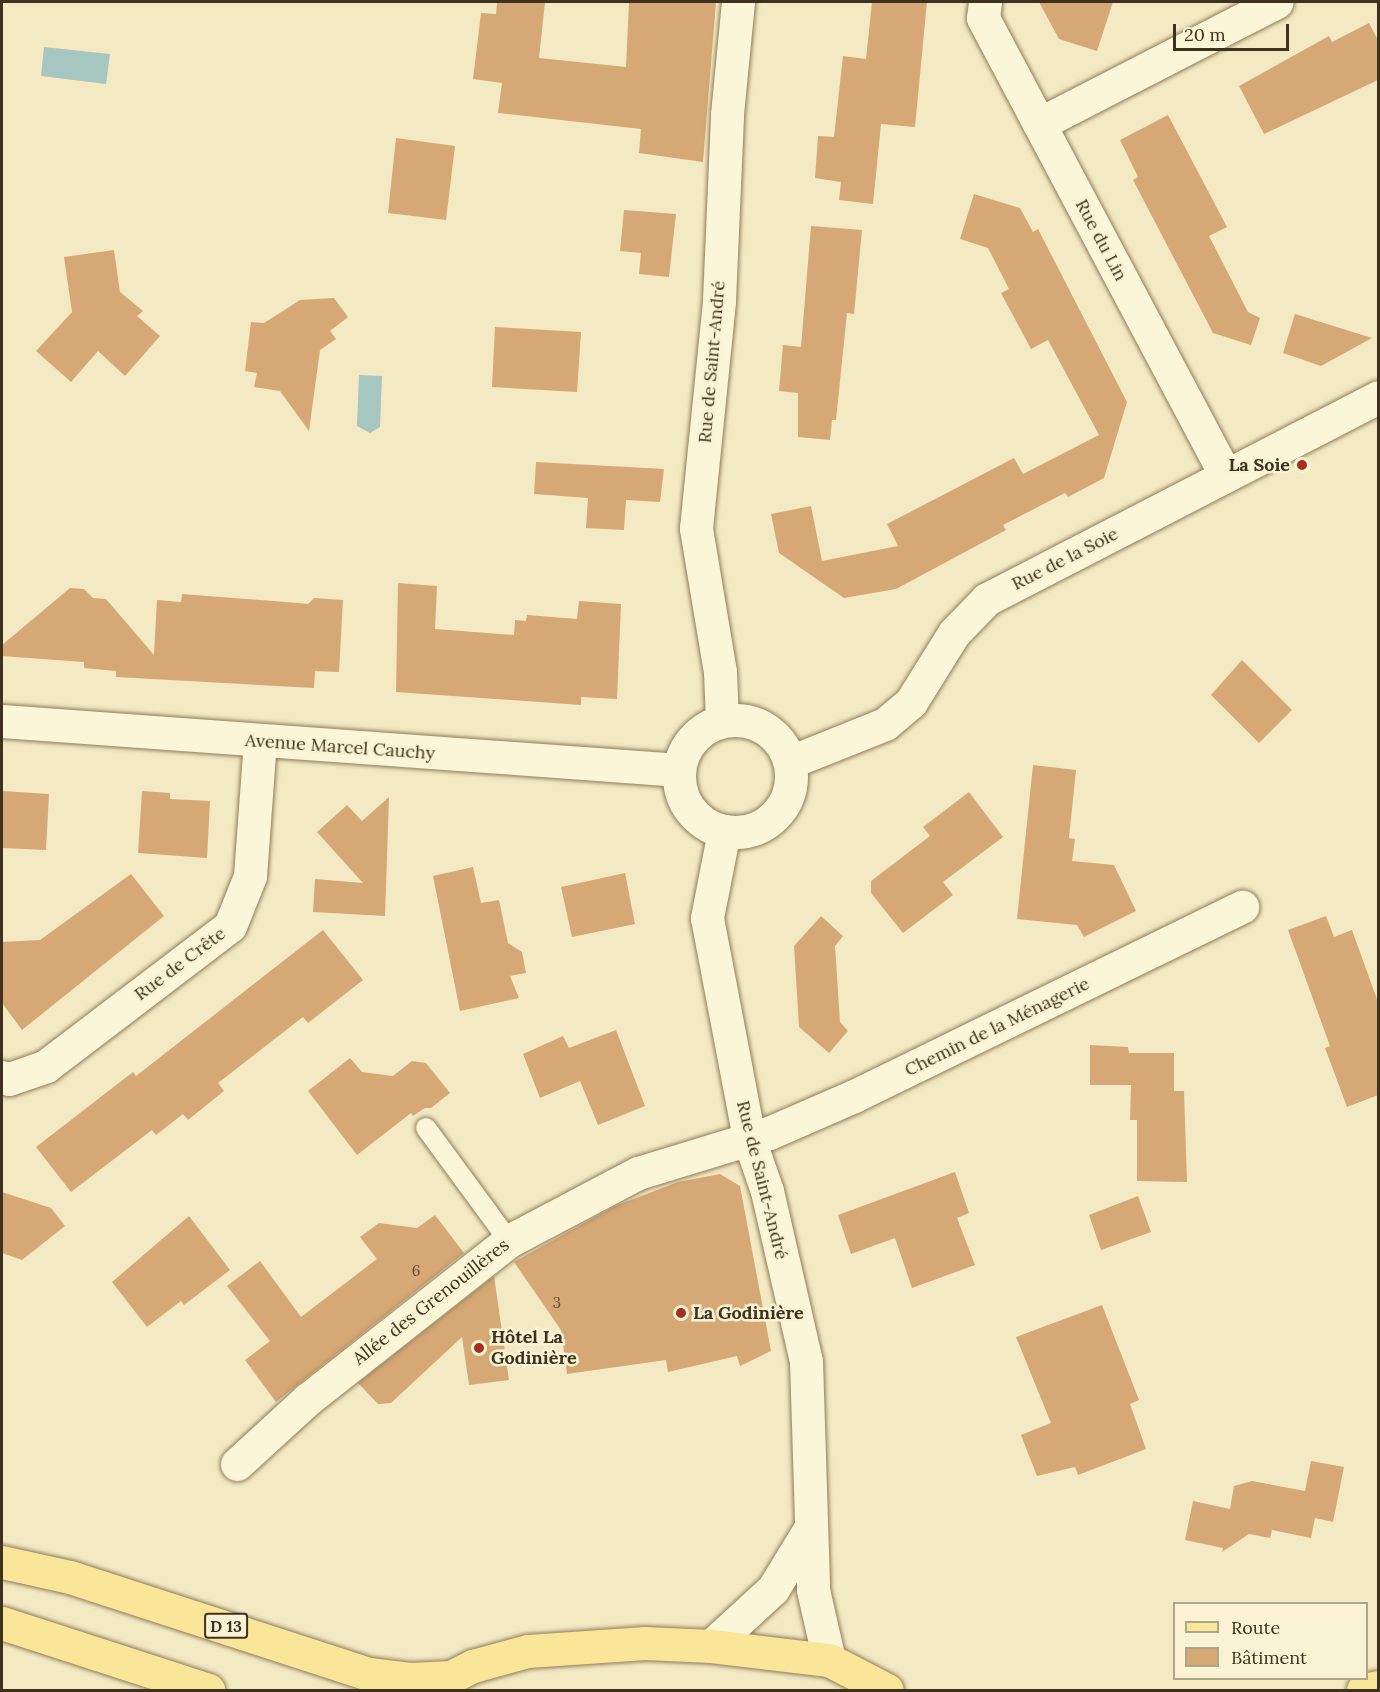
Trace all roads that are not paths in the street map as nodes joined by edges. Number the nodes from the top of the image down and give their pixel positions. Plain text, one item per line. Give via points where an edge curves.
1 (738, 2) edge
2 (985, 2) edge
3 (1276, 2) edge
4 (1039, 124) junction
5 (1378, 397) edge
6 (1226, 476) junction
7 (722, 720) junction
8 (2, 721) edge
9 (260, 741) junction
10 (790, 762) junction
11 (679, 770) junction
12 (724, 831) junction
13 (1242, 907) dead end
14 (2, 1077) edge
15 (426, 1128) dead end
16 (749, 1139) junction
17 (509, 1241) junction
18 (237, 1464) dead end
19 (809, 1530) junction
20 (2, 1562) edge
21 (2, 1623) edge
22 (711, 1646) junction
23 (829, 1660) junction
24 (447, 1684) edge
25 (1378, 1687) edge
26 (208, 1690) edge
27 (887, 1690) edge
28 (1363, 1690) edge

1 - 7 street, Rue de Saint-André via 727,114 719,300 696,528 720,672
2 - 4 street, Rue du Lin via 983,18
3 - 4 street
4 - 6 street, Rue du Lin
5 - 6 street, Rue de la Soie
6 - 10 street, Rue de la Soie via 987,599 954,633 911,702 885,724
7 - 10 street via 756,723 783,746
7 - 11 street via 692,738
8 - 9 street, Avenue Marcel Cauchy
9 - 11 street, Avenue Marcel Cauchy
9 - 14 street, Rue de Crête via 250,876 230,926 46,1066 9,1079
10 - 12 street via 792,781 776,815 761,826
11 - 12 street via 685,802 709,825
12 - 16 street, Rue de Saint-André via 707,918
13 - 16 street, Chemin de la Ménagerie via 854,1096
15 - 17 lane
16 - 17 street, Allée des Grenouillères via 638,1173
16 - 19 street, Rue de Saint-André via 767,1191 806,1361
17 - 18 street, Allée des Grenouillères via 308,1398
19 - 22 street via 773,1589
19 - 23 street, Rue de Saint-André via 813,1590
20 - 24 main road, D 13 via 70,1577 369,1674
21 - 26 main road
22 - 23 main road
22 - 24 main road via 645,1643 528,1651 473,1666
23 - 27 main road
25 - 28 main road

